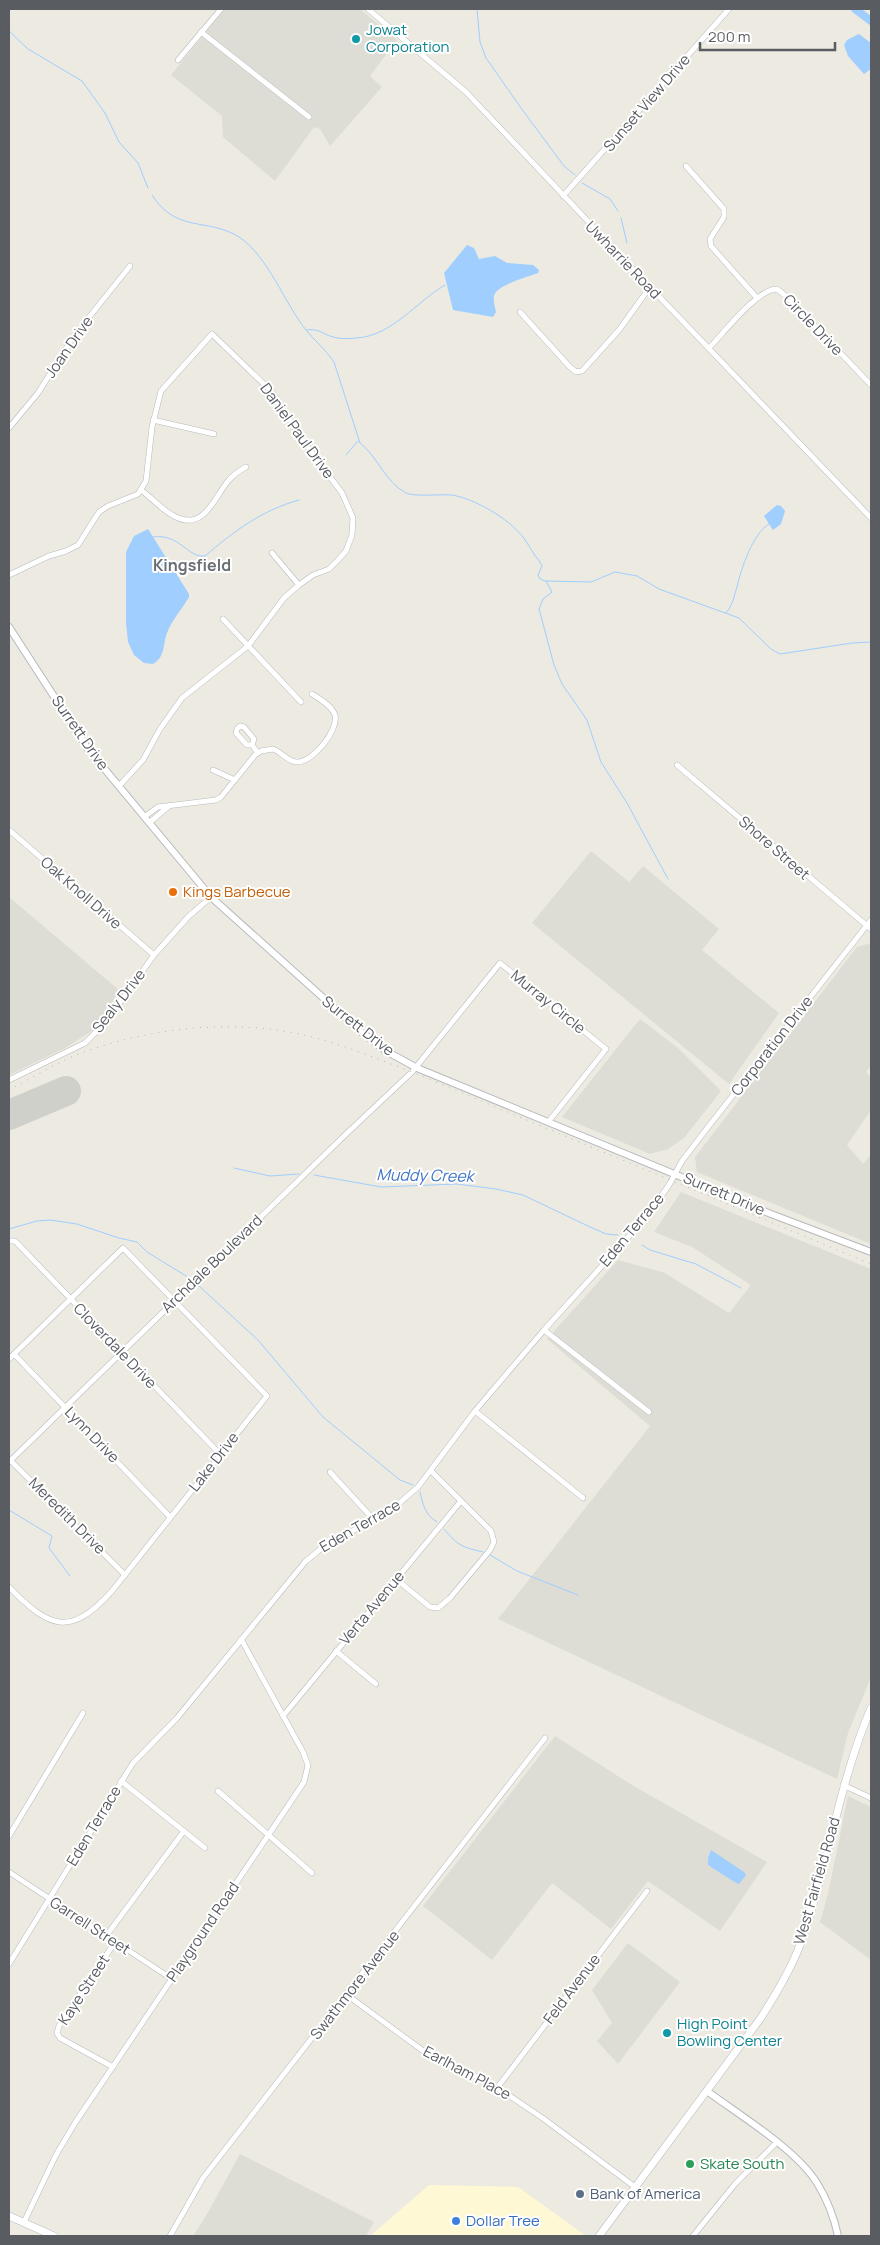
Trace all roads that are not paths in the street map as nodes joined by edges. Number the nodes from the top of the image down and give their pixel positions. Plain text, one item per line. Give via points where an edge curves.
1 (220, 9) edge
2 (368, 9) edge
3 (730, 9) edge
4 (201, 32) junction
5 (178, 60) dead end
6 (309, 118) dead end
7 (686, 166) dead end
8 (563, 196) junction
9 (130, 266) dead end
10 (650, 287) junction
11 (758, 298) junction
12 (520, 312) dead end
13 (710, 348) junction
14 (871, 385) edge
15 (153, 420) junction
16 (9, 428) edge
17 (214, 434) dead end
18 (246, 467) dead end
19 (141, 490) junction
20 (871, 518) edge
21 (272, 553) dead end
22 (9, 576) edge
23 (299, 585) junction
24 (223, 619) dead end
25 (9, 627) edge
26 (248, 646) junction
27 (312, 694) dead end
28 (301, 702) dead end
29 (252, 745) dead end
30 (258, 753) junction
31 (677, 764) dead end
32 (213, 770) dead end
33 (235, 780) junction
34 (119, 786) junction
35 (170, 805) junction
36 (144, 817) junction
37 (149, 823) junction
38 (9, 830) edge
39 (211, 897) junction
40 (871, 920) edge
41 (869, 928) edge
42 (154, 955) junction
43 (417, 1068) junction
44 (9, 1080) edge
45 (549, 1121) junction
46 (675, 1173) junction
47 (9, 1240) edge
48 (871, 1252) edge
49 (70, 1299) junction
50 (174, 1301) junction
51 (544, 1330) junction
52 (121, 1352) junction
53 (14, 1354) junction
54 (9, 1358) edge
55 (65, 1407) junction
56 (475, 1411) junction
57 (649, 1412) dead end
58 (220, 1454) junction
59 (9, 1460) edge
60 (431, 1471) junction
61 (330, 1472) dead end
62 (583, 1498) dead end
63 (461, 1501) junction
64 (170, 1517) junction
65 (374, 1520) junction
66 (125, 1575) junction
67 (396, 1579) junction
68 (9, 1587) edge
69 (240, 1639) junction
70 (336, 1651) junction
71 (376, 1684) dead end
72 (871, 1708) edge
73 (83, 1713) dead end
74 (283, 1716) junction
75 (545, 1738) dead end
76 (121, 1781) junction
77 (843, 1785) junction
78 (218, 1791) dead end
79 (871, 1798) edge
80 (184, 1831) junction
81 (268, 1835) junction
82 (9, 1836) edge
83 (205, 1848) dead end
84 (9, 1872) edge
85 (312, 1873) dead end
86 (647, 1891) dead end
87 (49, 1899) junction
88 (106, 1936) junction
89 (115, 1942) junction
90 (9, 1964) edge
91 (172, 1979) junction
92 (348, 1995) junction
93 (113, 2067) junction
94 (497, 2088) junction
95 (707, 2092) junction
96 (776, 2143) junction
97 (635, 2187) junction
98 (9, 2216) edge
99 (24, 2222) junction
100 (54, 2236) edge
101 (170, 2236) edge
102 (599, 2236) edge
103 (694, 2236) edge
104 (838, 2236) edge

1 - 4 street
2 - 8 street, Uwharrie Road via 466,92
3 - 8 street, Sunset View Drive
4 - 5 street
4 - 6 street
7 - 11 street via 724,209 724,217 710,239 711,246
8 - 10 street, Uwharrie Road
9 - 16 street, Joan Drive via 74,336 38,393
10 - 12 street via 619,330 582,371 576,372
10 - 13 street, Uwharrie Road
11 - 13 street, Circle Drive
11 - 14 street, Circle Drive via 771,289 782,292
13 - 20 street, Uwharrie Road
15 - 17 street
15 - 19 street, Daniel Paul Drive via 146,481
15 - 23 street, Daniel Paul Drive via 162,391 212,334 272,392 342,492 353,518 352,534 341,556 329,569
18 - 19 street via 226,483 210,509 188,520 176,518
19 - 22 street via 99,512 78,545
21 - 23 street
23 - 26 street, Daniel Paul Drive via 284,598
24 - 26 street
25 - 34 street, Surrett Drive via 88,748
26 - 28 street
26 - 34 street, Daniel Paul Drive via 182,698 143,760
27 - 30 street via 333,711 336,723 332,733 312,756 297,763 273,749
29 - 30 street
30 - 33 street
31 - 41 street, Shore Street
32 - 33 street
33 - 35 street via 216,800
34 - 36 street, Surrett Drive
35 - 36 street via 158,807
35 - 37 street
36 - 37 street, Surrett Drive
37 - 39 street, Surrett Drive
38 - 42 street, Oak Knoll Drive
39 - 42 street, Sealy Drive
39 - 43 street, Surrett Drive via 360,1030 386,1051
40 - 41 street, Corporation Drive
41 - 46 street, Corporation Drive via 713,1120
42 - 44 street, Sealy Drive via 105,1023 84,1043
43 - 45 street, Surrett Drive
43 - 45 street, Murray Circle via 500,963 606,1049
43 - 50 street, Archdale Boulevard
45 - 46 street, Surrett Drive
46 - 48 street, Surrett Drive
46 - 51 street, Eden Terrace via 637,1229
47 - 49 street, Cloverdale Drive via 15,1242
49 - 50 street, Lake Drive via 122,1248
49 - 52 street, Cloverdale Drive
49 - 53 street
50 - 52 street, Archdale Boulevard
50 - 58 street, Lake Drive via 266,1396
51 - 56 street, Eden Terrace
51 - 57 street
52 - 55 street, Archdale Boulevard
52 - 58 street, Cloverdale Drive
53 - 54 street
53 - 55 street, Lynn Drive
55 - 59 street, Archdale Boulevard
55 - 64 street, Lynn Drive
56 - 60 street, Eden Terrace
56 - 62 street
58 - 64 street, Lake Drive
59 - 66 street, Meredith Drive
60 - 63 street
60 - 65 street, Eden Terrace via 405,1500
61 - 65 street
63 - 67 street, Verta Avenue
63 - 67 street via 493,1534 490,1550 438,1608 430,1608
64 - 66 street, Lake Drive
65 - 69 street, Eden Terrace via 314,1553
66 - 68 street, Lake Drive via 93,1612 59,1623 33,1611
67 - 70 street, Verta Avenue
69 - 74 street, Playground Road
69 - 76 street, Eden Terrace
70 - 71 street
70 - 74 street, Verta Avenue
72 - 77 main road, West Fairfield Road
73 - 82 street
74 - 81 street, Playground Road via 303,1752 308,1771
75 - 92 street, Swathmore Avenue
76 - 80 street
76 - 87 street, Eden Terrace
77 - 79 street
77 - 95 main road, West Fairfield Road via 799,1947 773,1999
78 - 81 street
80 - 83 street
80 - 88 street, Kaye Street
81 - 85 street
81 - 91 street, Playground Road
84 - 87 street, Garrell Street
86 - 94 street, Feld Avenue
87 - 88 street, Garrell Street
87 - 90 street, Eden Terrace
88 - 89 street, Garrell Street
89 - 91 street, Garrell Street
89 - 93 street, Kaye Street via 57,2033 60,2038
91 - 93 street, Playground Road
92 - 94 street, Earlham Place via 426,2053
92 - 101 street, Swathmore Avenue via 203,2178
93 - 99 street, Playground Road via 65,2138
94 - 97 street, Earlham Place via 544,2118
95 - 96 street
95 - 97 main road, West Fairfield Road
96 - 103 street via 735,2184
96 - 104 street via 816,2181
97 - 102 main road, West Fairfield Road
98 - 99 main road
99 - 100 main road

